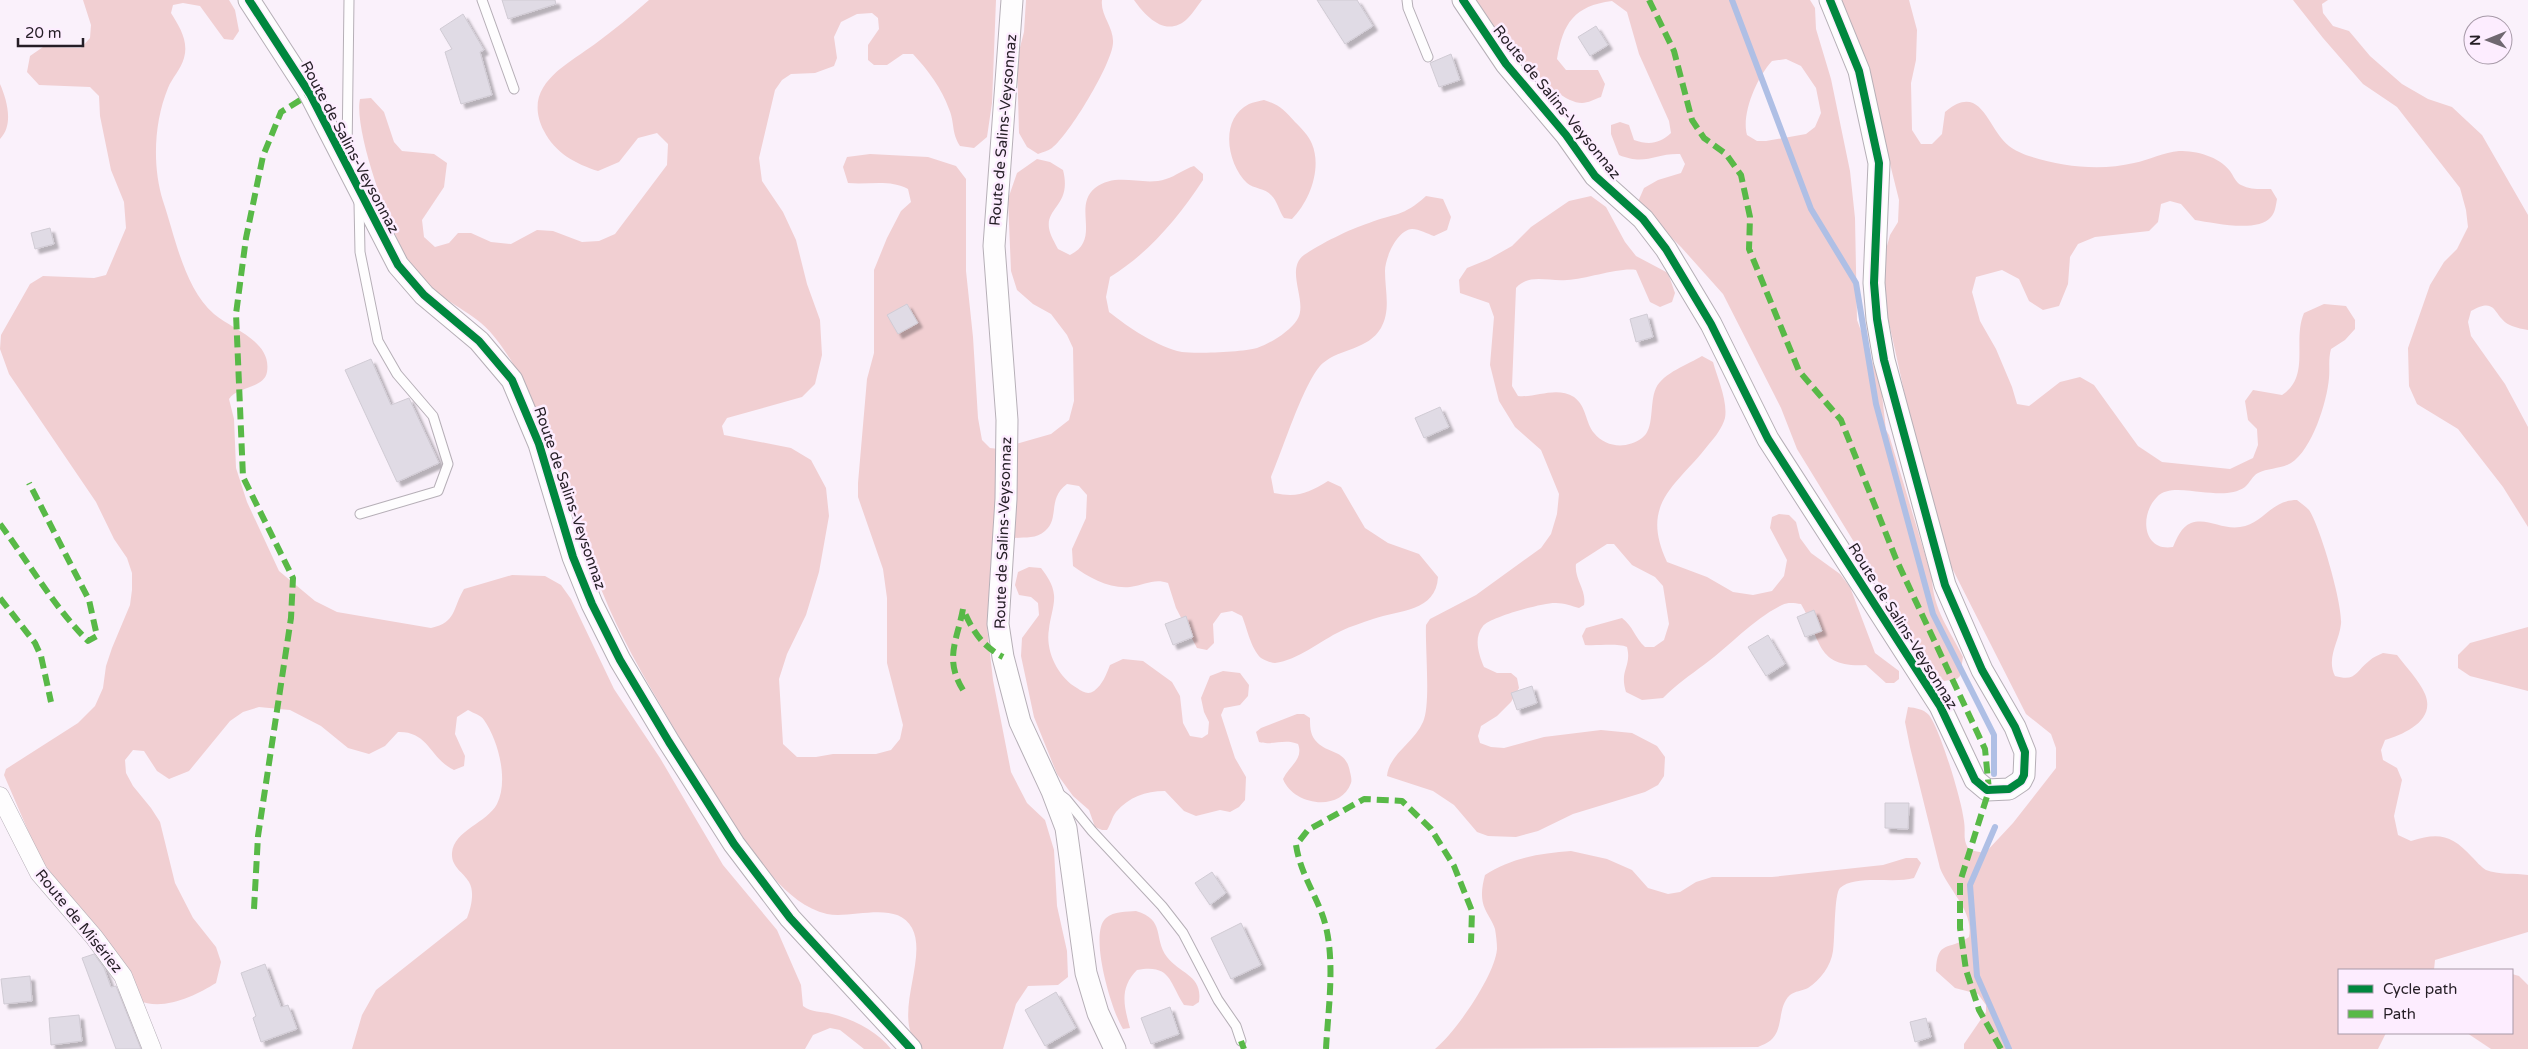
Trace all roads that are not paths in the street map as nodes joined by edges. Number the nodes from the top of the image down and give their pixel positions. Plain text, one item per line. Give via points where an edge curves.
1 (249, 0) edge
2 (349, 0) edge
3 (482, 0) edge
4 (1012, 0) edge
5 (1407, 0) edge
6 (1463, 0) edge
7 (1830, 0) edge
8 (1428, 57) dead end
9 (514, 89) dead end
10 (347, 165) junction
11 (363, 198) junction
12 (360, 514) dead end
13 (1052, 791) junction
14 (0, 796) edge
15 (1241, 1041) dead end
16 (152, 1049) edge
17 (911, 1049) edge
18 (1115, 1049) edge

1 - 10 street, Route de Salins-Veysonnaz via 310,94
2 - 10 lane
3 - 9 lane
4 - 13 street, Route de Salins-Veysonnaz via 994,246 1007,420 998,624 1014,704
5 - 8 lane
6 - 7 street, Route de Salins-Veysonnaz via 1500,57 1566,135 1595,176 1643,219 1666,249 1711,324 1768,439 1940,706 1975,780 1987,790 2009,789 2024,775 2025,752 1982,670 1945,585 1884,360 1874,283 1878,163 1859,71
10 - 11 street, Route de Salins-Veysonnaz
11 - 12 lane via 359,200 360,252 378,341 397,374 433,416 448,464 438,491
11 - 17 street, Route de Salins-Veysonnaz via 404,274 479,341 512,380 539,444 573,557 605,632 669,742 734,844 815,947
13 - 15 lane via 1066,798 1183,933 1218,1000 1236,1026
13 - 18 street, Route de Salins-Veysonnaz via 1070,844 1086,973 1092,997
14 - 16 street, Route de Misériez via 39,873 124,976

